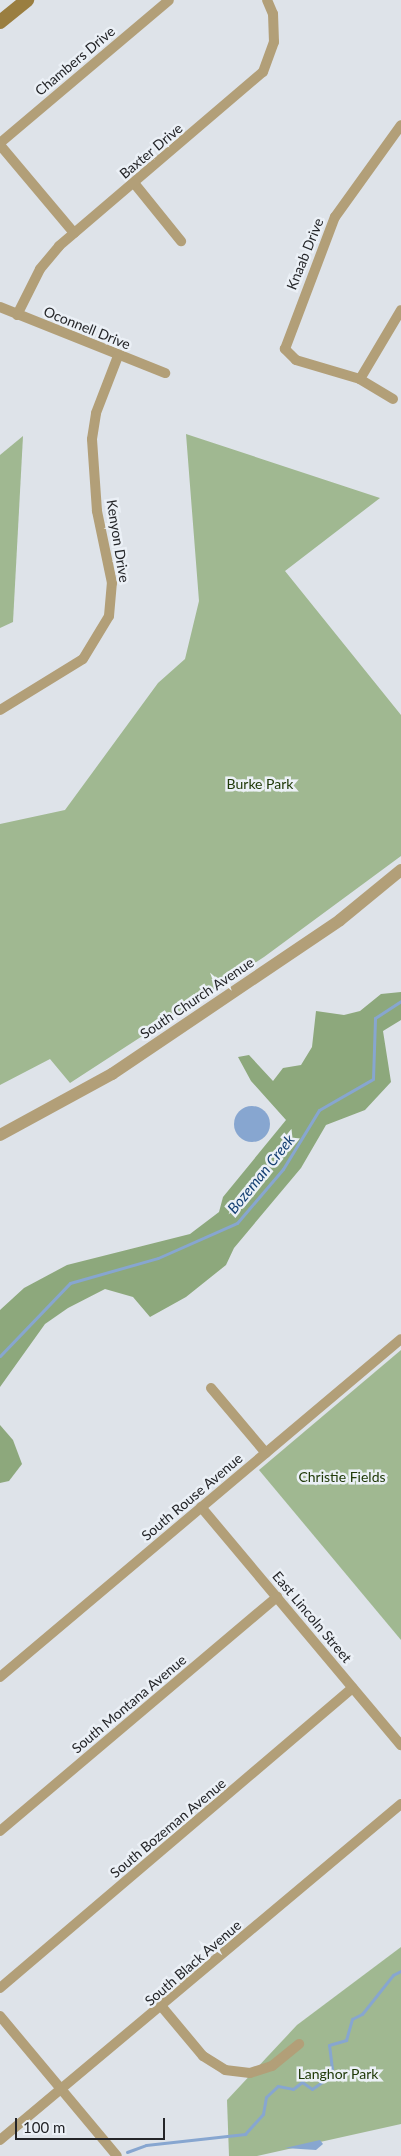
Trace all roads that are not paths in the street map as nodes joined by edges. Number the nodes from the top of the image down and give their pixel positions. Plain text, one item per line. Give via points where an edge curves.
1 (27, 0) edge
2 (169, 0) edge
3 (267, 0) edge
4 (0, 22) edge
5 (401, 125) edge
6 (0, 144) edge
7 (134, 183) junction
8 (74, 233) junction
9 (181, 241) dead end
10 (0, 307) edge
11 (401, 310) edge
12 (17, 315) junction
13 (118, 356) junction
14 (166, 373) dead end
15 (360, 379) junction
16 (393, 399) dead end
17 (0, 710) edge
18 (401, 870) edge
19 (0, 1135) edge
20 (401, 1339) edge
21 (211, 1388) dead end
22 (266, 1453) junction
23 (201, 1507) junction
24 (277, 1597) junction
25 (0, 1677) edge
26 (353, 1688) junction
27 (401, 1745) edge
28 (401, 1804) edge
29 (0, 1831) edge
30 (0, 1988) edge
31 (162, 2007) junction
32 (0, 2016) edge
33 (300, 2044) dead end
34 (62, 2091) junction
35 (0, 2140) edge
36 (116, 2156) edge

1 - 4 main road
2 - 6 street, Chambers Drive
3 - 7 street, Baxter Drive via 273,14 274,42 263,72
5 - 15 street, Knaab Drive via 329,229 289,333 287,353 296,360
6 - 8 street
7 - 8 street, Baxter Drive
7 - 9 street
8 - 12 street, Baxter Drive via 48,258
10 - 12 street, Oconnell Drive
11 - 15 street
12 - 13 street, Oconnell Drive
13 - 14 street, Oconnell Drive
13 - 17 street, Kenyon Drive via 96,413 92,439 97,511 112,583 109,616 83,659
15 - 16 street
18 - 19 street, South Church Avenue via 340,920 112,1074
20 - 22 street, South Rouse Avenue
21 - 22 street
22 - 23 street, South Rouse Avenue
23 - 24 street, East Lincoln Street
23 - 25 street, South Rouse Avenue
24 - 26 street, East Lincoln Street
24 - 29 street, South Montana Avenue
26 - 27 street, East Lincoln Street
26 - 30 street, South Bozeman Avenue
28 - 31 street, South Black Avenue
31 - 33 street via 203,2056 225,2070 250,2073 272,2066
31 - 34 street, South Black Avenue
32 - 34 street
34 - 35 street, South Black Avenue
34 - 36 street

